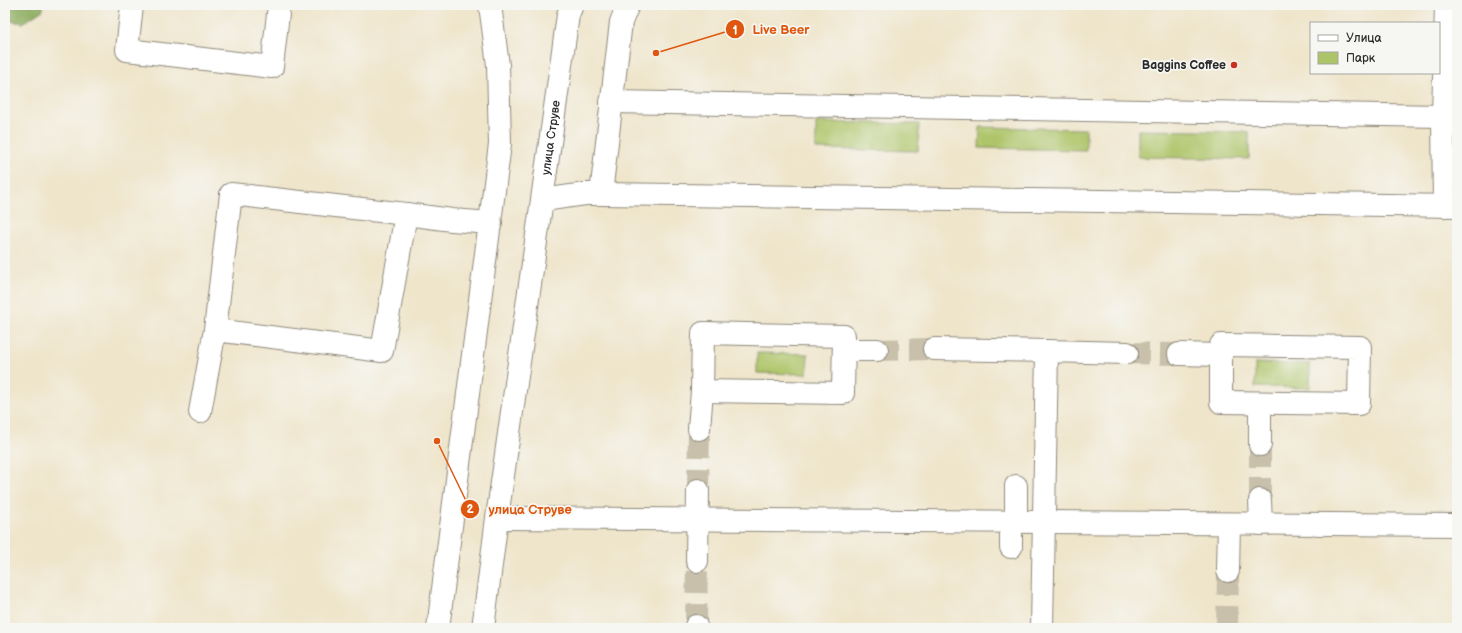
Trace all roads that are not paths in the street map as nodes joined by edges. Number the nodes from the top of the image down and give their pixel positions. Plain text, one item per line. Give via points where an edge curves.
1 (132, 5) edge
2 (279, 5) edge
3 (490, 5) edge
4 (572, 5) edge
5 (628, 5) edge
6 (1446, 5) edge
7 (611, 102) junction
8 (1442, 116) junction
9 (601, 194) junction
10 (542, 200) junction
11 (1450, 206) edge
12 (406, 214) junction
13 (491, 223) junction
14 (215, 330) junction
15 (844, 350) junction
16 (877, 350) tunnel mouth
17 (934, 350) tunnel mouth
18 (1047, 351) junction
19 (1127, 353) tunnel mouth
20 (1179, 354) tunnel mouth
21 (1221, 355) junction
22 (702, 391) junction
23 (1260, 403) junction
24 (200, 412) dead end
25 (699, 429) tunnel mouth
26 (1260, 445) tunnel mouth
27 (1016, 486) dead end
28 (698, 490) tunnel mouth
29 (1260, 500) tunnel mouth
30 (497, 518) junction
31 (698, 520) junction
32 (1013, 522) junction
33 (1044, 522) junction
34 (1229, 524) junction
35 (1261, 524) junction
36 (1457, 526) edge
37 (1011, 547) dead end
38 (697, 562) tunnel mouth
39 (1228, 571) tunnel mouth
40 (438, 628) edge
41 (483, 628) edge
42 (1042, 628) edge

1 - 2 street via 127,50 272,67
3 - 13 street via 498,65 500,144
4 - 10 street, улица Струве via 568,15
5 - 7 street via 621,22
6 - 8 street
7 - 8 street
7 - 9 street
8 - 11 street
9 - 10 street
9 - 11 street
10 - 30 street, улица Струве
12 - 13 street
12 - 14 street via 382,351
12 - 14 street via 231,194
13 - 40 street
14 - 24 street
15 - 16 street
15 - 22 street via 843,393
15 - 22 street via 844,336 703,333
17 - 18 street
18 - 19 street
18 - 33 street
20 - 21 street
21 - 23 street via 1220,402
21 - 23 street via 1221,345 1360,347 1359,404
22 - 25 street
23 - 26 street
27 - 32 street
28 - 31 street
29 - 35 street
30 - 31 street
30 - 41 street, улица Струве
31 - 32 street
31 - 38 street
32 - 33 street
32 - 37 street
33 - 34 street
33 - 42 street
34 - 35 street
34 - 39 street
35 - 36 street

